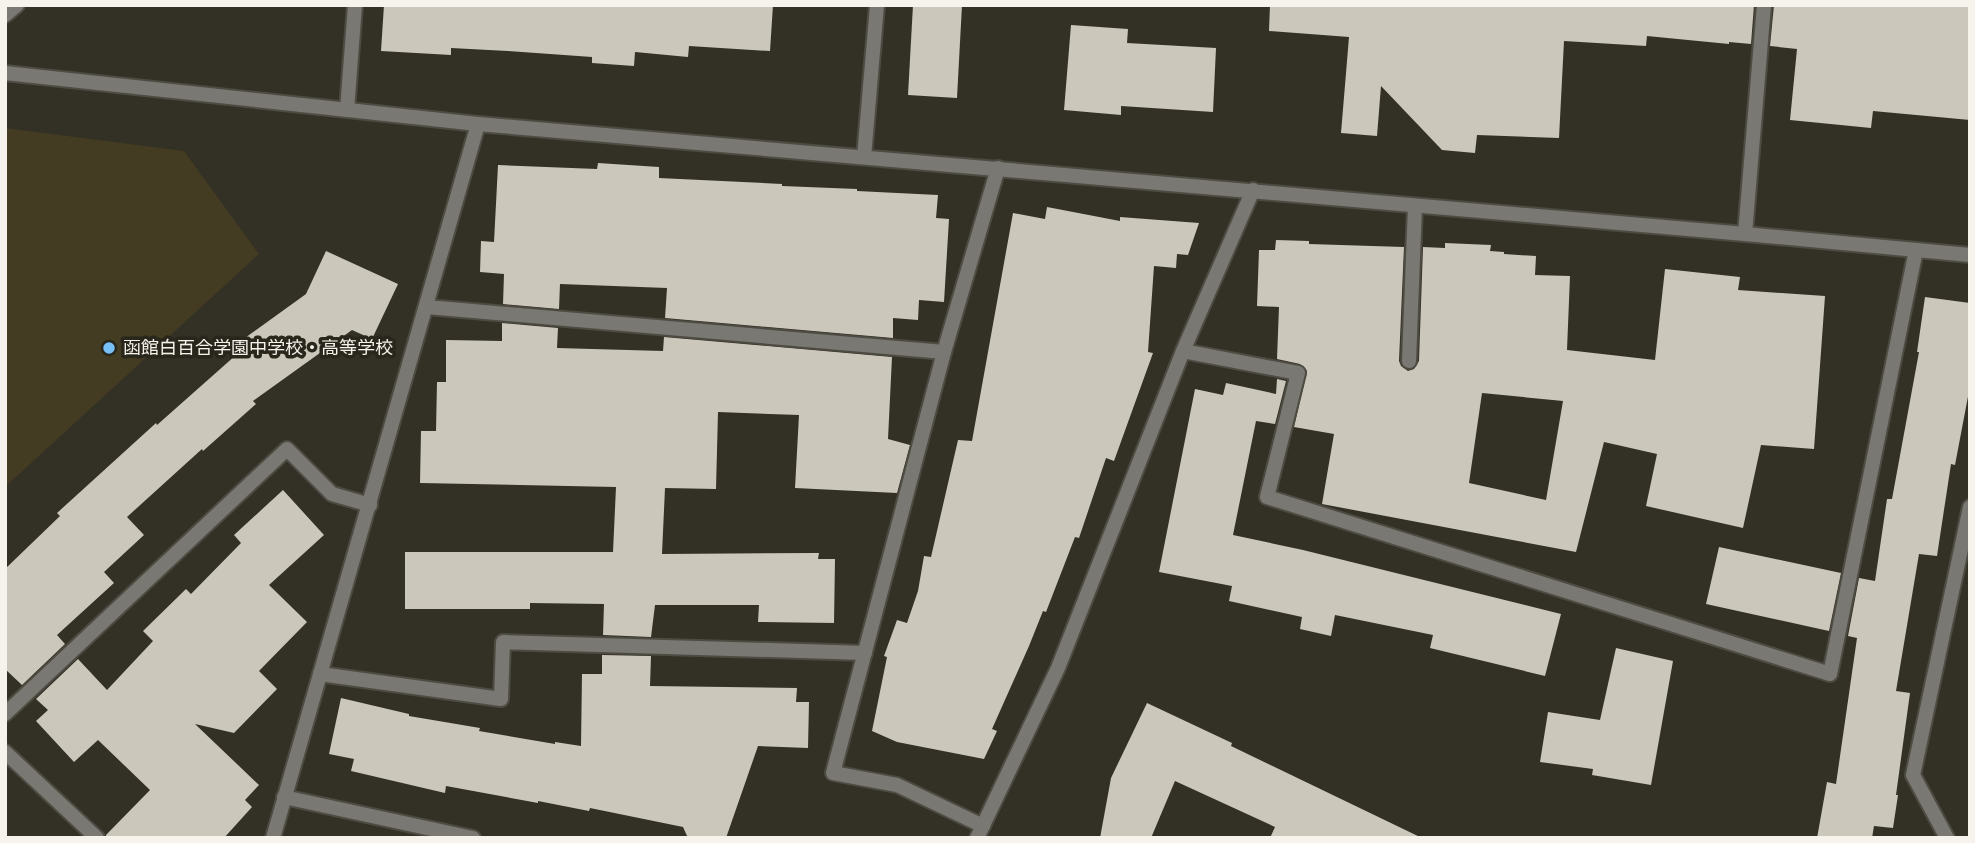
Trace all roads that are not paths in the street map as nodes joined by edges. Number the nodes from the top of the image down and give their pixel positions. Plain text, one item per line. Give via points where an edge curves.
1 (17, 5) edge
2 (355, 5) edge
3 (877, 5) edge
4 (1764, 5) edge
5 (5, 15) edge
6 (5, 73) edge
7 (347, 110) junction
8 (478, 124) junction
9 (863, 157) junction
10 (998, 168) junction
11 (1253, 190) junction
12 (1415, 206) junction
13 (1745, 234) junction
14 (1916, 250) junction
15 (1970, 255) edge
16 (427, 307) junction
17 (1183, 351) junction
18 (944, 352) junction
19 (1409, 361) dead end
20 (370, 505) junction
21 (1970, 507) edge
22 (865, 653) junction
23 (320, 674) junction
24 (5, 714) edge
25 (5, 752) edge
26 (284, 797) junction
27 (980, 832) edge
28 (97, 838) edge
29 (273, 838) edge
30 (473, 838) edge
31 (1947, 838) edge

1 - 5 street
2 - 7 street
3 - 9 street
4 - 13 street
6 - 7 street
7 - 8 street
8 - 9 street
8 - 16 street
9 - 10 street
10 - 11 street
10 - 18 street
11 - 12 street
11 - 17 street
12 - 13 street
12 - 19 street
13 - 14 street
14 - 15 street
14 - 17 street via 1830,674 1268,497 1298,373
16 - 18 street
16 - 20 street
17 - 27 street via 1058,668
18 - 22 street
20 - 23 street
20 - 24 street via 332,494 287,449
21 - 31 street via 1913,775
22 - 23 street via 503,642 501,699
22 - 27 street via 833,773 897,785
23 - 26 street
25 - 28 street
26 - 29 street
26 - 30 street

